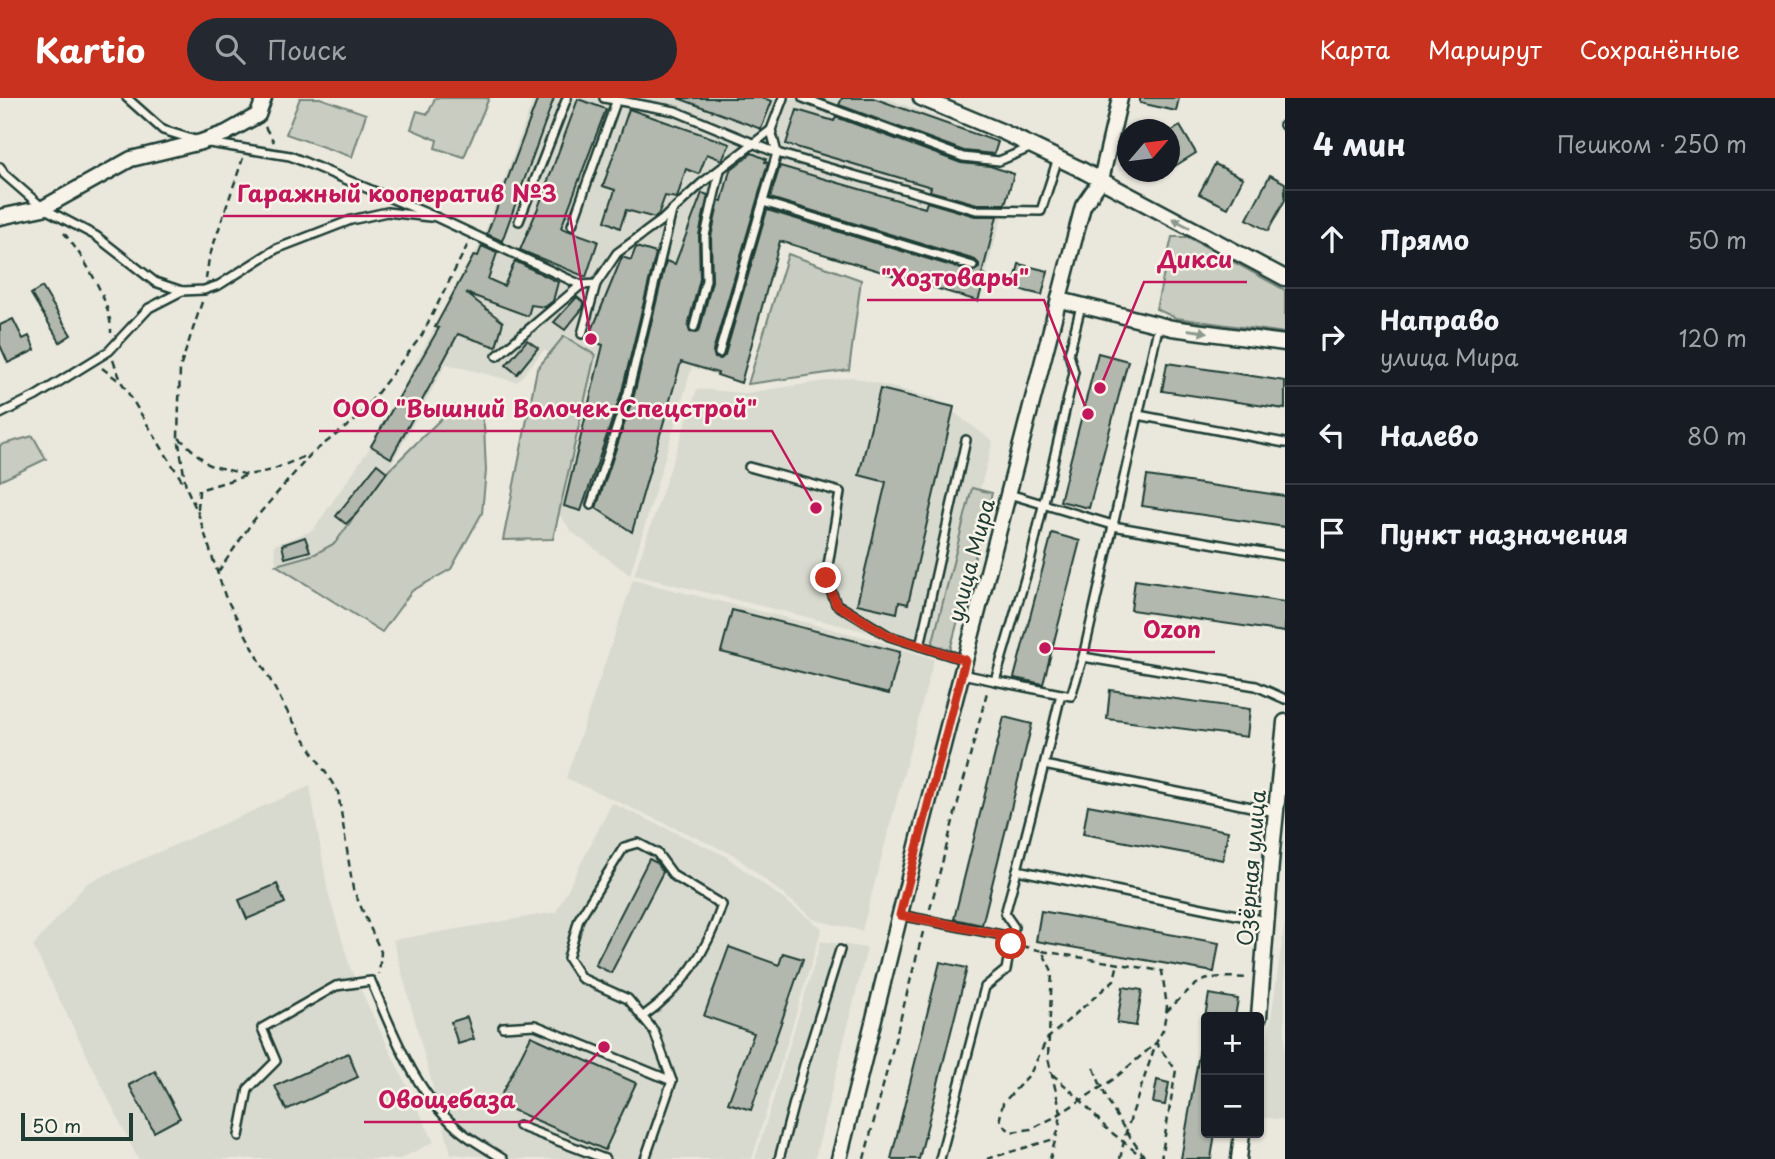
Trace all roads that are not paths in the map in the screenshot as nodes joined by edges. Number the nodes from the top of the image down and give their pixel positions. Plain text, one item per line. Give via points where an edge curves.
1 (127, 98) edge
2 (264, 98) edge
3 (567, 98) edge
4 (604, 98) edge
5 (783, 98) edge
6 (803, 98) edge
7 (922, 98) edge
8 (1121, 98) edge
9 (813, 100) edge
10 (616, 102) junction
11 (771, 130) junction
12 (201, 142) junction
13 (754, 144) junction
14 (1032, 146) junction
15 (777, 153) junction
16 (1058, 158) junction
17 (0, 167) edge
18 (721, 169) junction
19 (1101, 180) junction
20 (763, 202) junction
21 (43, 208) junction
22 (672, 211) junction
23 (0, 217) edge
24 (438, 218) junction
25 (519, 220) dead end
26 (572, 225) dead end
27 (973, 265) dead end
28 (1285, 278) edge
29 (596, 284) junction
30 (581, 285) junction
31 (182, 291) junction
32 (1059, 300) junction
33 (1081, 305) junction
34 (1159, 324) junction
35 (694, 327) dead end
36 (582, 334) dead end
37 (1285, 343) edge
38 (719, 354) dead end
39 (498, 356) dead end
40 (0, 414) edge
41 (1138, 415) junction
42 (966, 440) dead end
43 (1285, 443) edge
44 (750, 467) dead end
45 (1009, 495) junction
46 (591, 505) dead end
47 (1043, 505) junction
48 (1113, 526) junction
49 (1285, 556) edge
50 (920, 646) junction
51 (1083, 657) junction
52 (964, 667) junction
53 (995, 681) junction
54 (1061, 694) junction
55 (1285, 699) edge
56 (1285, 722) edge
57 (1044, 765) junction
58 (1276, 812) junction
59 (1017, 870) junction
60 (900, 915) junction
61 (1266, 921) junction
62 (1011, 941) junction
63 (840, 950) dead end
64 (1259, 1012) edge
65 (642, 1017) junction
66 (503, 1027) dead end
67 (673, 1081) junction
68 (519, 1126) dead end
69 (239, 1136) dead end
70 (1241, 1138) edge
71 (503, 1159) edge
72 (605, 1159) edge
73 (645, 1159) edge
74 (779, 1159) edge
75 (839, 1159) edge
76 (940, 1159) edge
77 (1238, 1159) edge

1 - 12 lane via 163,130
2 - 12 street via 258,115
3 - 25 lane
4 - 10 lane
5 - 11 lane
6 - 9 lane
7 - 14 street
8 - 19 street, улица Мира
9 - 14 lane via 963,157 999,161
10 - 13 lane via 675,111
10 - 26 lane
11 - 13 lane
11 - 15 lane
12 - 21 street via 131,159
12 - 24 lane via 290,156
13 - 15 lane
13 - 18 lane
14 - 16 street
15 - 16 lane via 976,210 1041,211
15 - 20 lane
16 - 19 street
17 - 21 lane
18 - 22 lane
18 - 35 lane via 705,236 706,280
28 -> 19 street
19 - 32 street, улица Мира via 1083,206
20 - 27 lane
20 - 38 lane
21 - 23 street
21 - 31 lane via 96,236 155,282
22 - 29 lane via 617,253
22 - 46 lane via 628,393
24 - 30 lane
24 - 31 lane via 387,212 351,220 276,249 219,285
29 - 30 lane
29 - 36 lane
30 - 39 lane
31 - 40 lane via 149,308 109,351
32 - 33 street
32 - 45 street, улица Мира
33 - 34 street
33 - 47 lane via 1069,354 1074,372
34 -> 37 street
34 - 41 lane
41 - 43 lane
41 - 48 lane
42 - 50 lane
44 - 50 lane via 840,492 826,578 836,604 889,636
45 - 47 lane
45 - 52 street, улица Мира
47 - 48 lane
47 - 53 lane
48 - 49 lane
48 - 51 lane
50 - 52 lane
51 - 54 lane via 1071,696
51 - 55 lane via 1256,687
52 - 53 lane
52 - 60 street, улица Мира
53 - 54 lane
54 - 57 lane
56 - 58 street, Озёрная улица
57 - 58 lane
57 - 59 lane
58 - 61 street, Озёрная улица
59 - 61 lane
59 - 62 lane via 1005,914 1014,927
60 - 62 lane
60 - 75 street, улица Мира
61 - 64 street, Озёрная улица
62 - 76 lane via 1006,970 985,987
63 - 74 lane
65 - 65 lane via 628,999 581,978 568,958 579,919 624,847 639,844 657,853 674,876 722,905 713,935 684,979 665,1001
65 - 67 lane via 654,1031
66 - 67 lane via 535,1025
67 - 73 lane
68 - 72 lane
69 - 71 lane via 248,1089 276,1061 262,1028 336,986 371,981 421,1085 465,1135
70 - 77 street

